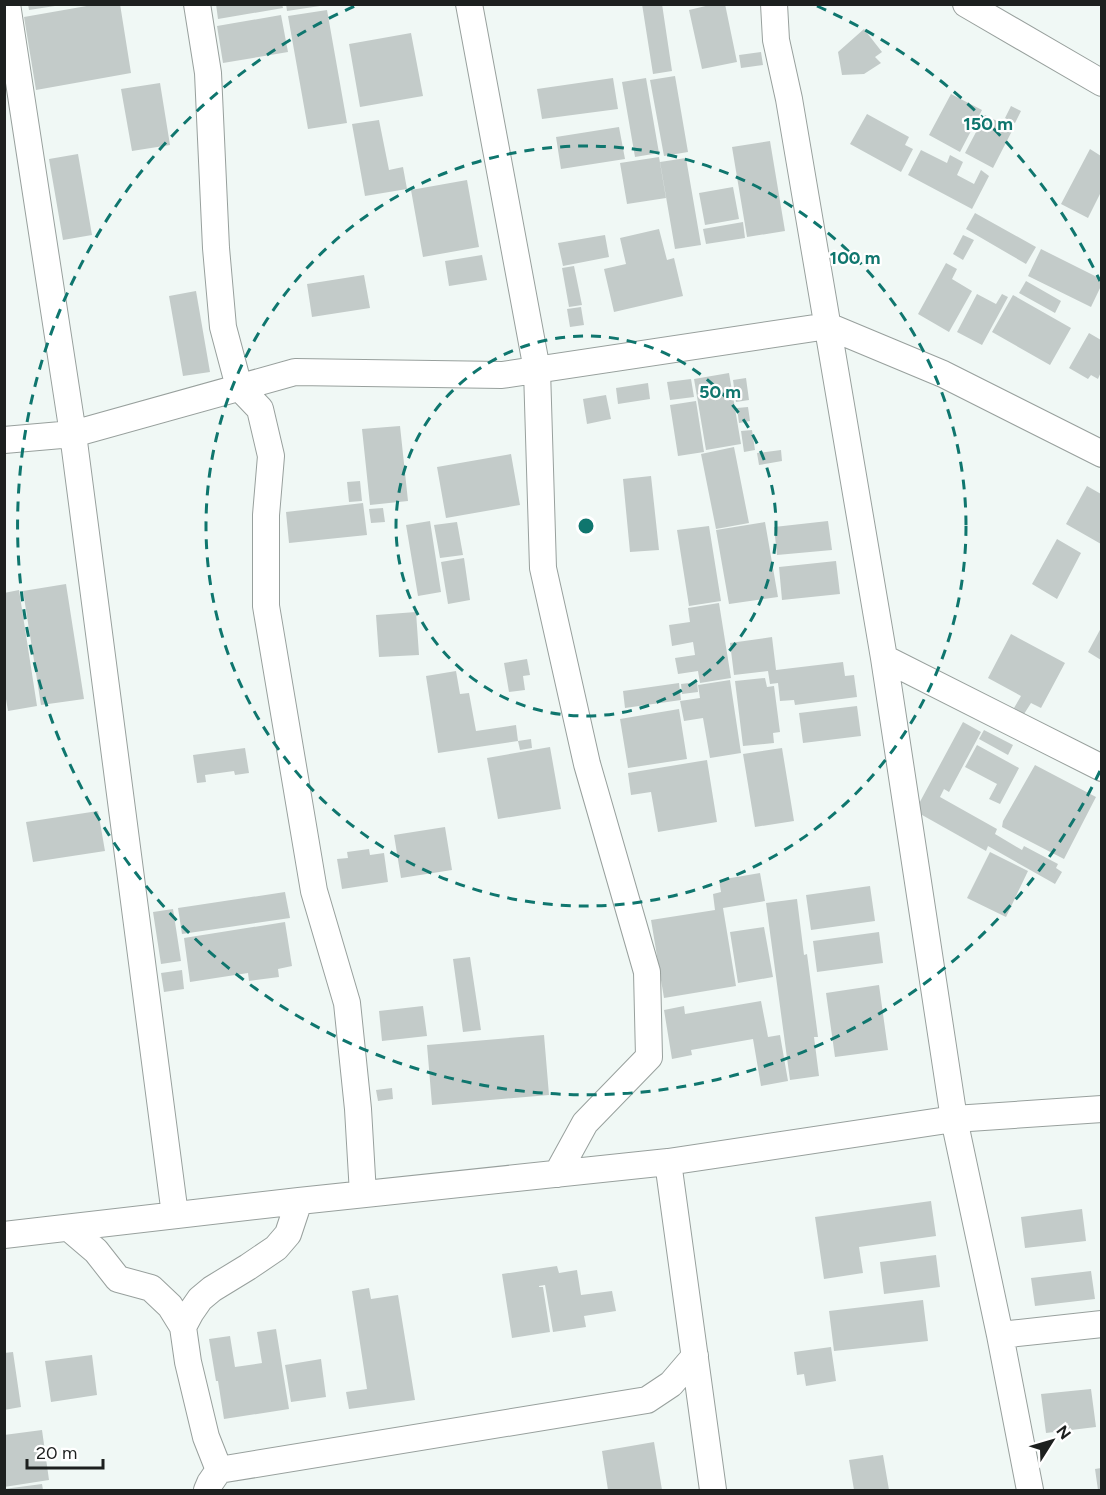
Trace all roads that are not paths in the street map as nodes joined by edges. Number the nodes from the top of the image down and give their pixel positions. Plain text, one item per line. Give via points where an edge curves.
1 (7, 4) edge
2 (197, 4) edge
3 (469, 4) edge
4 (774, 4) edge
5 (966, 4) edge
6 (1101, 83) edge
7 (828, 326) junction
8 (537, 370) junction
9 (239, 387) junction
10 (73, 434) junction
11 (4, 440) edge
12 (1101, 454) edge
13 (884, 658) junction
14 (1101, 768) edge
15 (1101, 1109) edge
16 (954, 1119) junction
17 (668, 1162) junction
18 (557, 1174) junction
19 (363, 1194) junction
20 (298, 1201) junction
21 (175, 1215) junction
22 (69, 1228) junction
23 (4, 1235) edge
24 (1101, 1324) edge
25 (183, 1328) junction
26 (1000, 1335) junction
27 (695, 1356) junction
28 (213, 1480) edge
29 (713, 1491) edge
30 (1030, 1491) edge

1 - 10 street
2 - 9 street via 208,73 223,327
3 - 8 street
4 - 7 street via 776,40
5 - 6 street
7 - 8 street
7 - 12 street via 943,374
7 - 13 street
8 - 9 street via 502,375 295,372
8 - 18 street via 543,568 587,764 647,972 649,1057 585,1123
9 - 10 street
9 - 19 street via 260,410 271,456 266,515 266,606 314,891 347,1004
10 - 11 street
10 - 21 street
13 - 14 street
13 - 16 street
15 - 16 street
16 - 17 street
16 - 26 street
17 - 18 street
17 - 27 street
18 - 19 street
19 - 20 street
20 - 21 street
20 - 25 street via 288,1234 276,1248 200,1299
21 - 22 street
22 - 23 street
22 - 25 street via 96,1251 118,1280 151,1288 170,1306
24 - 26 street
25 - 28 street
26 - 30 street
27 - 28 street via 671,1384 647,1400
27 - 29 street

